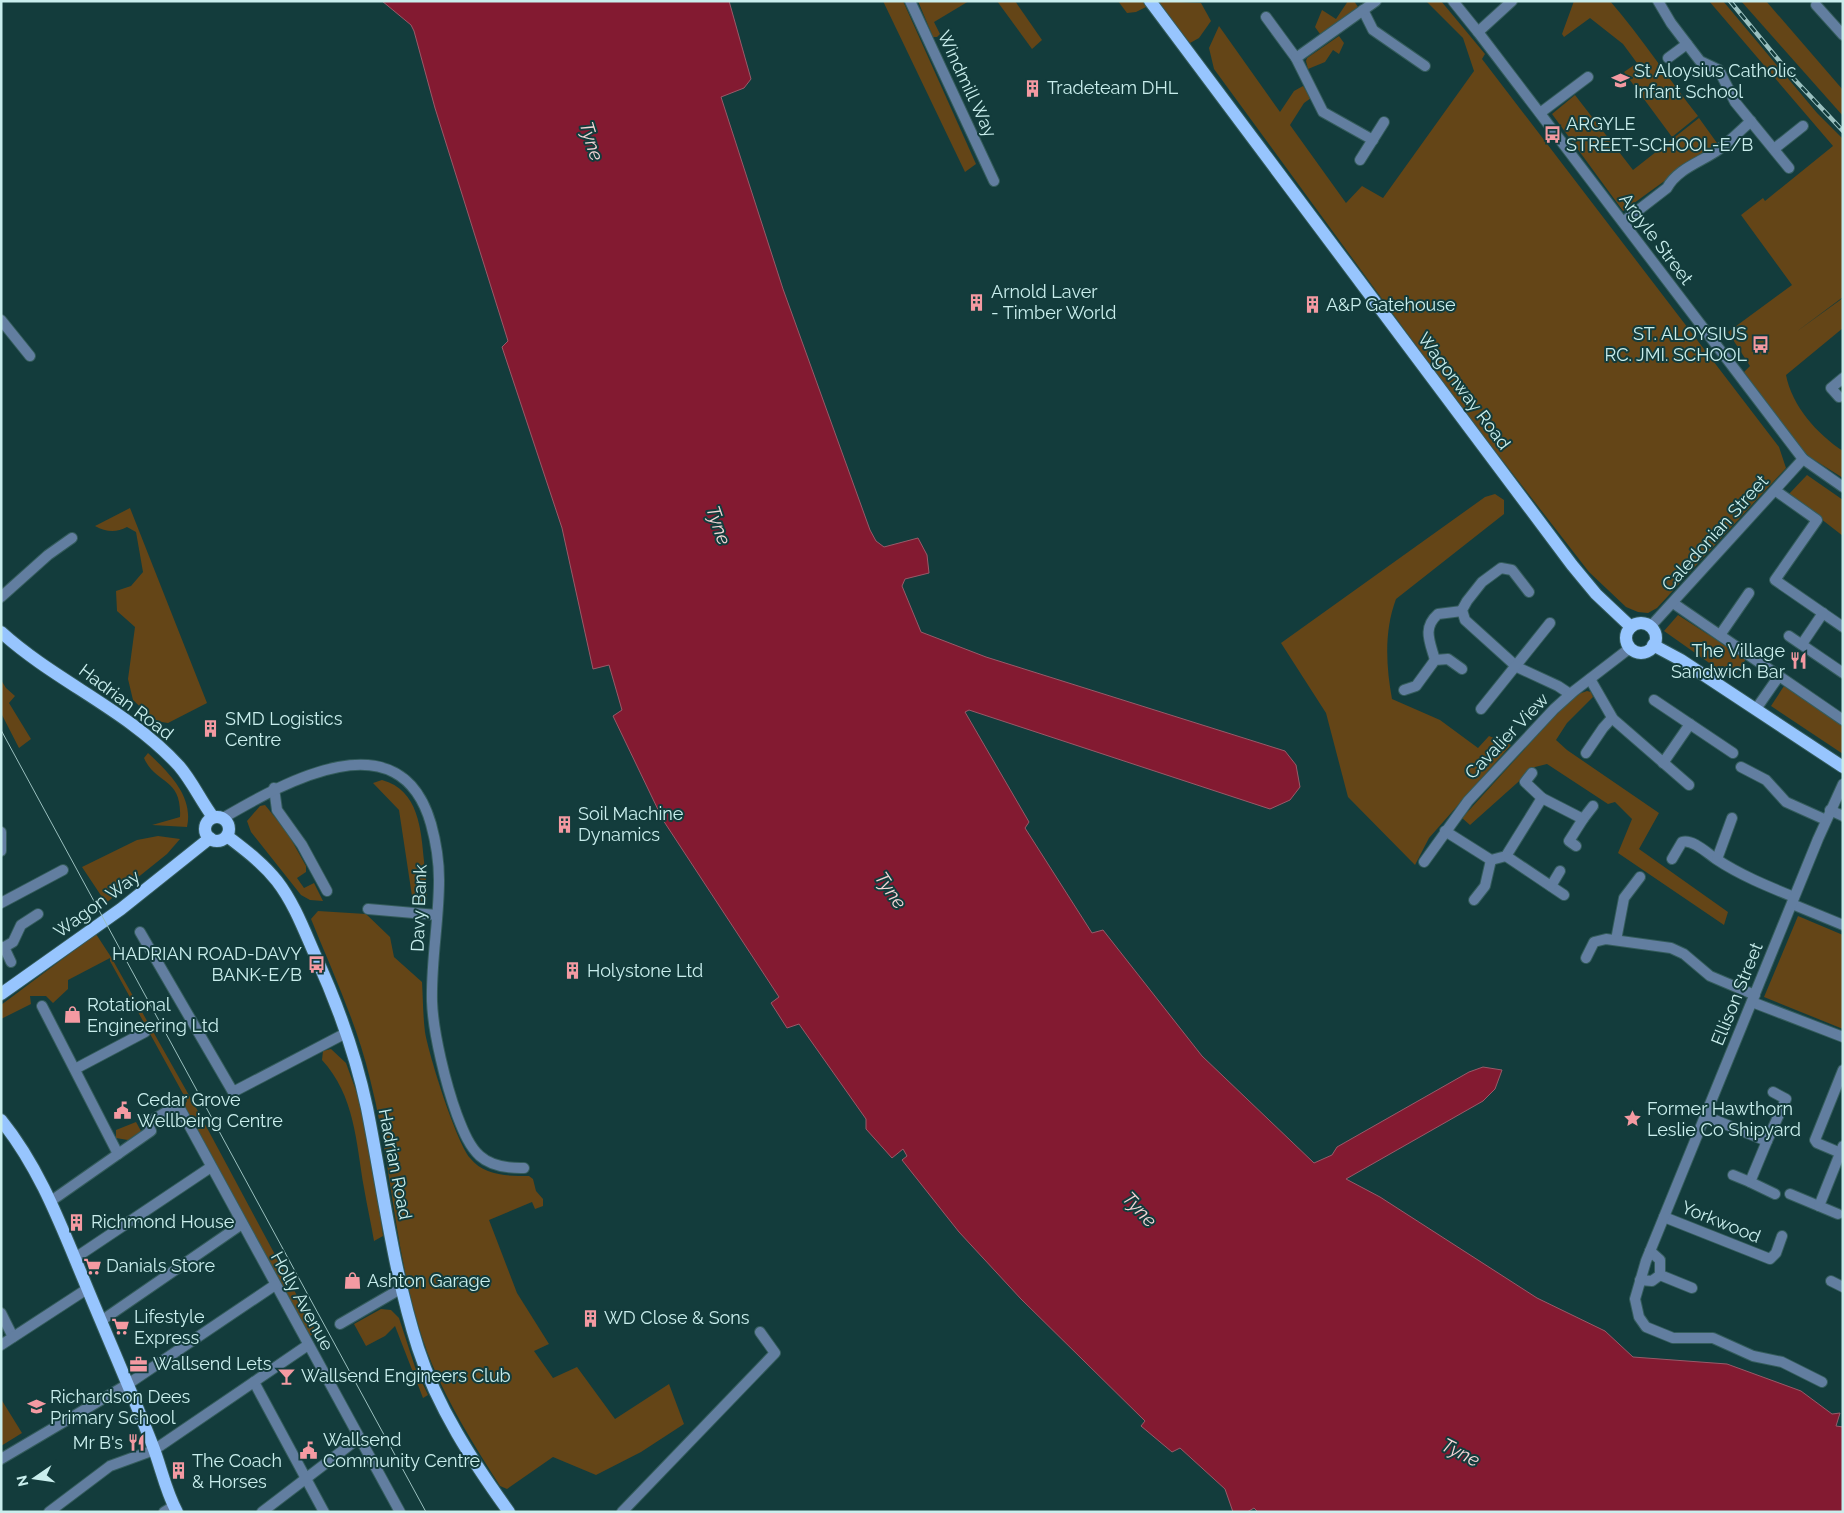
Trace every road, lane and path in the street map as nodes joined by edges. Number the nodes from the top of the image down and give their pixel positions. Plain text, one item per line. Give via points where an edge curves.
1 (910, 1) edge
2 (1150, 1) edge
3 (1453, 1) edge
4 (1512, 1) edge
5 (1658, 1) edge
6 (1369, 4) edge
7 (1816, 6) dead end
8 (1266, 17) dead end
9 (1842, 31) edge
10 (1478, 32) junction
11 (1687, 44) junction
12 (1296, 58) junction
13 (1668, 58) dead end
14 (1425, 66) dead end
15 (1588, 77) dead end
16 (1540, 113) junction
17 (1751, 121) junction
18 (1384, 122) dead end
19 (1803, 126) dead end
20 (1373, 140) junction
21 (1774, 149) junction
22 (1360, 160) dead end
23 (1789, 168) dead end
24 (994, 181) dead end
25 (1623, 222) junction
26 (1, 320) edge
27 (30, 356) dead end
28 (1843, 378) edge
29 (1839, 397) dead end
30 (1803, 459) junction
31 (1843, 487) edge
32 (1776, 491) junction
33 (72, 538) dead end
34 (1529, 592) dead end
35 (1749, 593) dead end
36 (1, 597) edge
37 (1673, 603) junction
38 (1462, 611) junction
39 (1823, 613) junction
40 (1550, 623) dead end
41 (1631, 627) junction
42 (1650, 627) junction
43 (1843, 627) edge
44 (1, 632) edge
45 (1720, 635) junction
46 (1789, 636) dead end
47 (1802, 644) junction
48 (1653, 645) junction
49 (1630, 648) junction
50 (1435, 660) junction
51 (1516, 666) junction
52 (1462, 669) dead end
53 (1843, 673) edge
54 (1779, 676) junction
55 (1590, 679) junction
56 (1404, 690) dead end
57 (1570, 694) junction
58 (1654, 700) dead end
59 (1481, 708) dead end
60 (1756, 709) junction
61 (1612, 718) junction
62 (1843, 720) edge
63 (1690, 724) junction
64 (1586, 753) dead end
65 (1733, 753) dead end
66 (1663, 763) junction
67 (1843, 767) edge
68 (1741, 768) dead end
69 (1532, 772) dead end
70 (1843, 784) edge
71 (1689, 785) dead end
72 (274, 788) junction
73 (1542, 798) junction
74 (1836, 803) edge
75 (1593, 806) dead end
76 (1842, 814) edge
77 (218, 817) junction
78 (1583, 818) junction
79 (1732, 818) dead end
80 (1826, 820) junction
81 (1445, 831) junction
82 (1, 832) edge
83 (227, 836) junction
84 (210, 838) junction
85 (1576, 846) dead end
86 (1, 850) edge
87 (1506, 856) junction
88 (1672, 858) dead end
89 (1491, 860) junction
90 (1716, 860) junction
91 (1424, 862) dead end
92 (63, 870) dead end
93 (1560, 871) dead end
94 (1640, 877) dead end
95 (1551, 886) junction
96 (327, 891) dead end
97 (1564, 895) dead end
98 (1474, 900) dead end
99 (1793, 900) junction
100 (1, 903) edge
101 (368, 909) dead end
102 (38, 914) dead end
103 (437, 915) junction
104 (1843, 925) edge
105 (140, 932) dead end
106 (1616, 940) junction
107 (2, 948) edge
108 (1586, 958) dead end
109 (11, 962) dead end
110 (1, 994) edge
111 (1753, 998) junction
112 (42, 1006) dead end
113 (145, 1032) dead end
114 (346, 1033) junction
115 (1843, 1037) edge
116 (75, 1069) junction
117 (1843, 1070) edge
118 (1773, 1092) dead end
119 (1705, 1116) junction
120 (1, 1120) edge
121 (1767, 1141) junction
122 (1842, 1151) edge
123 (118, 1154) junction
124 (211, 1167) junction
125 (524, 1168) dead end
126 (1733, 1175) dead end
127 (1750, 1182) junction
128 (1775, 1194) dead end
129 (1790, 1194) dead end
130 (51, 1201) junction
131 (1819, 1206) junction
132 (1838, 1214) dead end
133 (1664, 1217) junction
134 (242, 1224) junction
135 (1782, 1236) dead end
136 (1650, 1251) junction
137 (75, 1258) junction
138 (1660, 1275) junction
139 (1640, 1280) junction
140 (1831, 1281) dead end
141 (275, 1285) junction
142 (1843, 1287) edge
143 (402, 1288) junction
144 (1692, 1288) dead end
145 (87, 1289) junction
146 (1, 1312) edge
147 (101, 1321) junction
148 (340, 1324) dead end
149 (760, 1332) dead end
150 (14, 1337) junction
151 (1, 1345) edge
152 (308, 1345) junction
153 (254, 1382) junction
154 (1822, 1382) dead end
155 (128, 1384) junction
156 (359, 1438) junction
157 (154, 1450) junction
158 (1, 1459) edge
159 (306, 1478) junction
160 (172, 1510) edge
161 (49, 1512) edge
162 (262, 1512) edge
163 (324, 1512) edge
164 (400, 1512) edge
165 (510, 1512) edge
166 (622, 1512) edge

1 - 24 street, Windmill Way
2 - 41 main road, Wagonway Road via 1572,565 1596,594
3 - 10 street, Argyle Street
4 - 10 street
5 - 11 street
6 - 12 street
6 - 14 street via 1373,30
7 - 9 street
8 - 12 street
10 - 16 street, Argyle Street
11 - 13 street
11 - 17 street via 1700,61 1719,70 1735,102
12 - 20 street via 1323,112
15 - 16 street
16 - 25 street, Argyle Street
17 - 21 street
17 - 25 street
18 - 20 street
19 - 21 street
20 - 22 street
21 - 23 street
25 - 30 street, Argyle Street
26 - 27 street
28 - 29 street via 1831,388
30 - 31 street, Argyle Street
30 - 32 street, Caledonian Street
32 - 37 street, Caledonian Street
32 - 39 street via 1817,520 1775,580
33 - 36 street
34 - 38 street via 1512,570 1501,568 1478,585
35 - 45 street
37 - 42 street, Caledonian Street
37 - 45 street
38 - 50 street via 1438,614 1429,624 1427,632
38 - 51 street via 1469,625
39 - 43 street
39 - 47 street
40 - 51 street
41 - 42 main road via 1642,623
41 - 49 main road via 1626,638
42 - 48 main road via 1655,635
44 - 77 main road, Hadrian Road via 148,738 178,766
45 - 54 street
46 - 47 street
47 - 53 street
48 - 49 main road via 1641,653
48 - 60 main road
49 - 55 street, Cavalier View
50 - 52 street via 1448,658
50 - 56 street via 1416,686
51 - 57 street
51 - 59 street
54 - 60 street
54 - 62 street
55 - 57 street, Cavalier View
55 - 61 street
57 - 81 street, Cavalier View via 1468,801
58 - 63 street
60 - 67 main road
61 - 64 street
61 - 66 street
63 - 65 street
63 - 66 street
66 - 71 street
68 - 80 street via 1766,780 1786,802
69 - 73 street via 1525,782
70 - 74 street, Ellison Street
72 - 77 street, Davy Bank
72 - 96 street via 277,810 302,846 312,876
72 - 103 street, Davy Bank via 339,766 373,765 391,771 417,790 425,804 436,844 439,879
73 - 78 street
73 - 87 street
74 - 76 street
74 - 80 street, Ellison Street
75 - 78 street
77 - 83 main road via 228,824
77 - 84 main road via 207,822 205,829
78 - 85 street via 1569,841
79 - 90 street
80 - 99 street, Ellison Street
81 - 89 street
81 - 91 street, Cavalier View
82 - 86 street
83 - 84 main road via 217,841
83 - 114 main road, Hadrian Road via 260,862 298,915
84 - 110 main road, Wagon Way via 121,909
87 - 89 street
87 - 95 street
88 - 90 street via 1679,845 1686,841
89 - 98 street via 1485,886
90 - 99 street
92 - 100 street
93 - 95 street
94 - 106 street via 1624,898
95 - 97 street
99 - 104 street
99 - 111 street, Ellison Street
101 - 103 street
102 - 107 street via 21,924 14,942
103 - 125 street, Davy Bank via 432,1003 452,1102 466,1140 479,1157 506,1168
105 - 114 street via 233,1092
106 - 108 street via 1606,938 1594,942
106 - 111 street via 1671,948 1684,954 1710,976
107 - 109 street
111 - 115 street
111 - 119 street, Ellison Street
112 - 116 street
113 - 116 street
114 - 143 main road, Hadrian Road via 366,1106
116 - 123 street
117 - 122 street via 1815,1140
118 - 121 street via 1786,1099
119 - 121 street
119 - 133 street, Ellison Street
120 - 130 main road via 26,1153
121 - 127 street
122 - 131 street
123 - 124 street, Holly Avenue via 151,1131 147,1123 178,1105
123 - 130 street
124 - 134 street, Holly Avenue
124 - 137 street
126 - 127 street
127 - 128 street
129 - 131 street
130 - 137 main road
131 - 132 street
133 - 135 street, Yorkwood via 1770,1259 1776,1253
133 - 136 street, Ellison Street
134 - 141 street, Holly Avenue
134 - 147 street
136 - 138 street via 1660,1260
136 - 139 street, Ellison Street
137 - 145 main road
138 - 139 street via 1652,1281
138 - 144 street
139 - 154 street, Ellison Street via 1636,1307 1646,1327 1673,1338 1713,1338 1753,1356 1782,1362
140 - 142 street
141 - 152 street, Holly Avenue
141 - 155 street
143 - 148 street
143 - 165 main road, Hadrian Road via 417,1347 438,1398 488,1482
145 - 147 main road
145 - 150 street
146 - 150 street
147 - 155 main road
149 - 166 street via 775,1353
150 - 151 street
152 - 153 street
152 - 156 street, Holly Avenue
153 - 157 street
153 - 159 street
155 - 157 main road
155 - 158 street
156 - 159 street
156 - 164 street, Holly Avenue
157 - 160 main road
157 - 161 street via 115,1463
159 - 162 street
159 - 163 street

